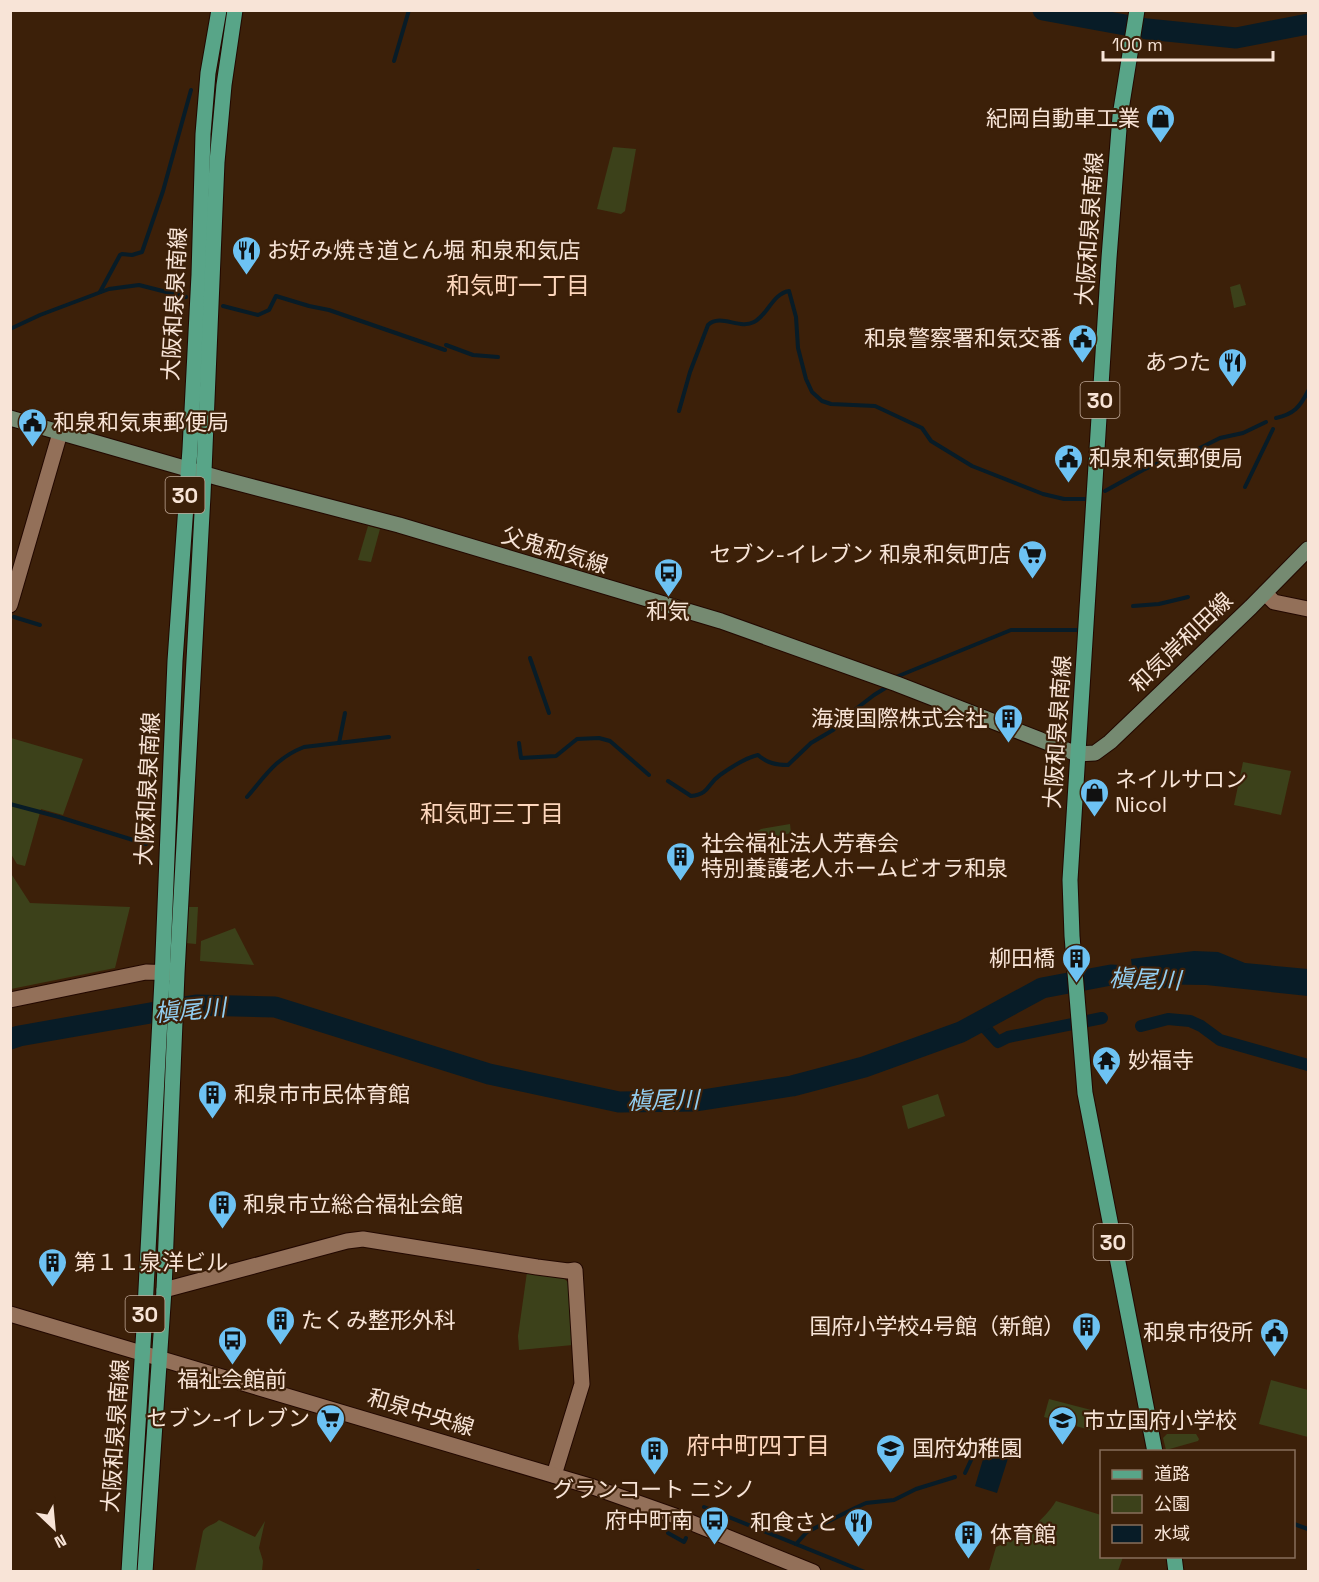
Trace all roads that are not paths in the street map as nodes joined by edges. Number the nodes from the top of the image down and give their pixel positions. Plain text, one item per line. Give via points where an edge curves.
1 (219, 10) edge
2 (235, 10) edge
3 (1137, 10) edge
4 (10, 418) edge
5 (60, 433) junction
6 (188, 469) junction
7 (203, 474) junction
8 (1308, 549) edge
9 (1265, 593) junction
10 (10, 605) edge
11 (1308, 609) edge
12 (1077, 754) junction
13 (169, 976) junction
14 (10, 1000) edge
15 (164, 1290) junction
16 (10, 1314) edge
17 (143, 1353) junction
18 (160, 1358) junction
19 (1155, 1450) edge
20 (554, 1475) junction
21 (129, 1572) edge
22 (145, 1572) edge
23 (813, 1572) edge

1 - 6 main road, 大阪和泉泉南線 / 30 via 203,134
2 - 7 main road, 大阪和泉泉南線 / 30 via 217,162
3 - 12 main road, 大阪和泉泉南線 / 30 via 1120,116
4 - 5 main road, 父鬼和気線
5 - 6 main road, 父鬼和気線
5 - 10 street
6 - 7 main road, 父鬼和気線
6 - 13 main road, 大阪和泉泉南線 / 30 via 175,661
7 - 12 main road, 父鬼和気線 via 399,525 721,621
7 - 13 main road, 大阪和泉泉南線 / 30
8 - 9 main road, 和気岸和田線
9 - 11 street via 1274,602
9 - 12 main road, 和気岸和田線 via 1110,742 1095,753
12 - 19 main road, 大阪和泉泉南線 / 30 via 1070,880 1085,1094
13 - 14 street via 146,972
13 - 15 main road, 大阪和泉泉南線 / 30 via 174,1056
13 - 17 main road, 大阪和泉泉南線 / 30 via 158,1056
15 - 18 main road, 大阪和泉泉南線 / 30
15 - 20 street via 347,1240 363,1239 575,1270 582,1384
16 - 17 street, 和泉中央線
17 - 18 street, 和泉中央線
17 - 21 main road, 大阪和泉泉南線 / 30
18 - 20 street, 和泉中央線
18 - 22 main road, 大阪和泉泉南線 / 30
20 - 23 street, 和泉中央線 via 675,1516

